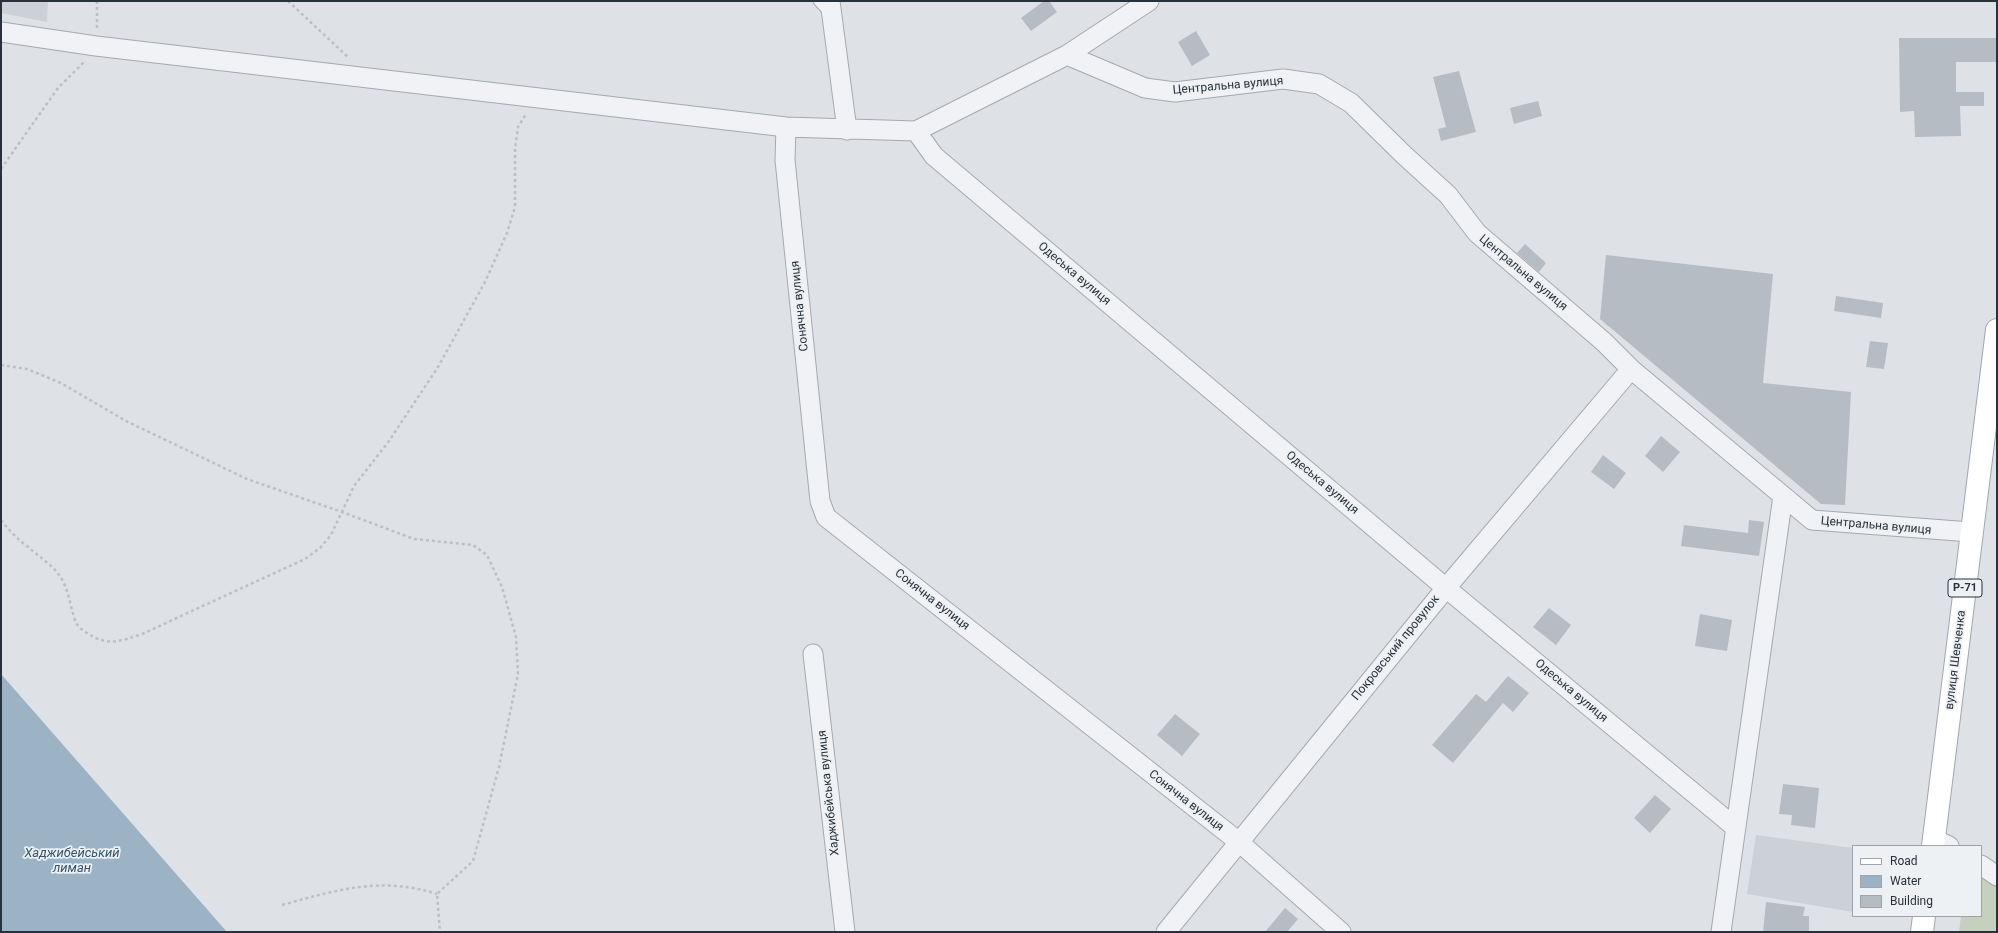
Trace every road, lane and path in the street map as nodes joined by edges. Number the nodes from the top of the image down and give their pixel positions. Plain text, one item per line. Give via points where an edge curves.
1 (97, 1) edge
2 (288, 1) edge
3 (818, 1) edge
4 (1149, 1) edge
5 (830, 8) edge
6 (1, 32) edge
7 (96, 46) junction
8 (1067, 55) junction
9 (371, 78) junction
10 (545, 98) junction
11 (786, 127) junction
12 (847, 130) junction
13 (916, 130) junction
14 (1, 169) edge
15 (1997, 330) edge
16 (1, 365) edge
17 (1631, 368) junction
18 (1783, 496) junction
19 (342, 512) junction
20 (1, 520) edge
21 (1972, 532) junction
22 (1446, 588) junction
23 (814, 654) dead end
24 (1736, 828) junction
25 (1239, 842) junction
26 (1939, 844) edge
27 (1982, 866) edge
28 (1997, 876) edge
29 (437, 894) junction
30 (282, 905) dead end
31 (1924, 917) edge
32 (440, 932) edge
33 (845, 932) edge
34 (1166, 932) edge
35 (1341, 932) edge
36 (1721, 932) edge
37 (1922, 932) edge

1 - 7 path
2 - 9 path
3 - 5 lane
4 - 8 street
5 - 12 street
6 - 7 street
7 - 9 street
7 - 14 path via 58,88
8 - 13 street
8 - 17 street, Центральна вулиця via 1144,88 1175,92 1283,79 1319,84 1351,103 1448,195 1476,233
9 - 10 street
10 - 11 street
10 - 19 path via 526,115 518,127 515,149 515,208 485,282 438,367 389,441 354,486
11 - 12 street
11 - 25 street, Сонячна вулиця via 785,160 820,501 826,517
12 - 13 street
13 - 22 street, Одеська вулиця via 934,156
15 - 21 main road, вулиця Шевченка / Р-71
16 - 19 path via 27,369 61,383 126,421 247,479
17 - 18 street, Центральна вулиця
17 - 22 street, Покровський провулок
18 - 21 street, Центральна вулиця via 1812,520
18 - 24 street
19 - 20 path via 331,535 320,548 305,559 142,634 120,641 106,642 82,630 76,621 67,588 61,577
19 - 29 path via 414,539 473,546 487,555 502,587 516,637 518,674 499,767 473,861
21 - 26 main road, вулиця Шевченка / Р-71
22 - 24 street, Одеська вулиця
22 - 25 street, Покровський провулок
23 - 33 street, Хаджибейська вулиця
24 - 36 street
25 - 34 street, Покровський провулок
25 - 35 street, Сонячна вулиця
27 - 28 street
29 - 30 path via 393,884 363,885
29 - 32 path
31 - 37 main road

